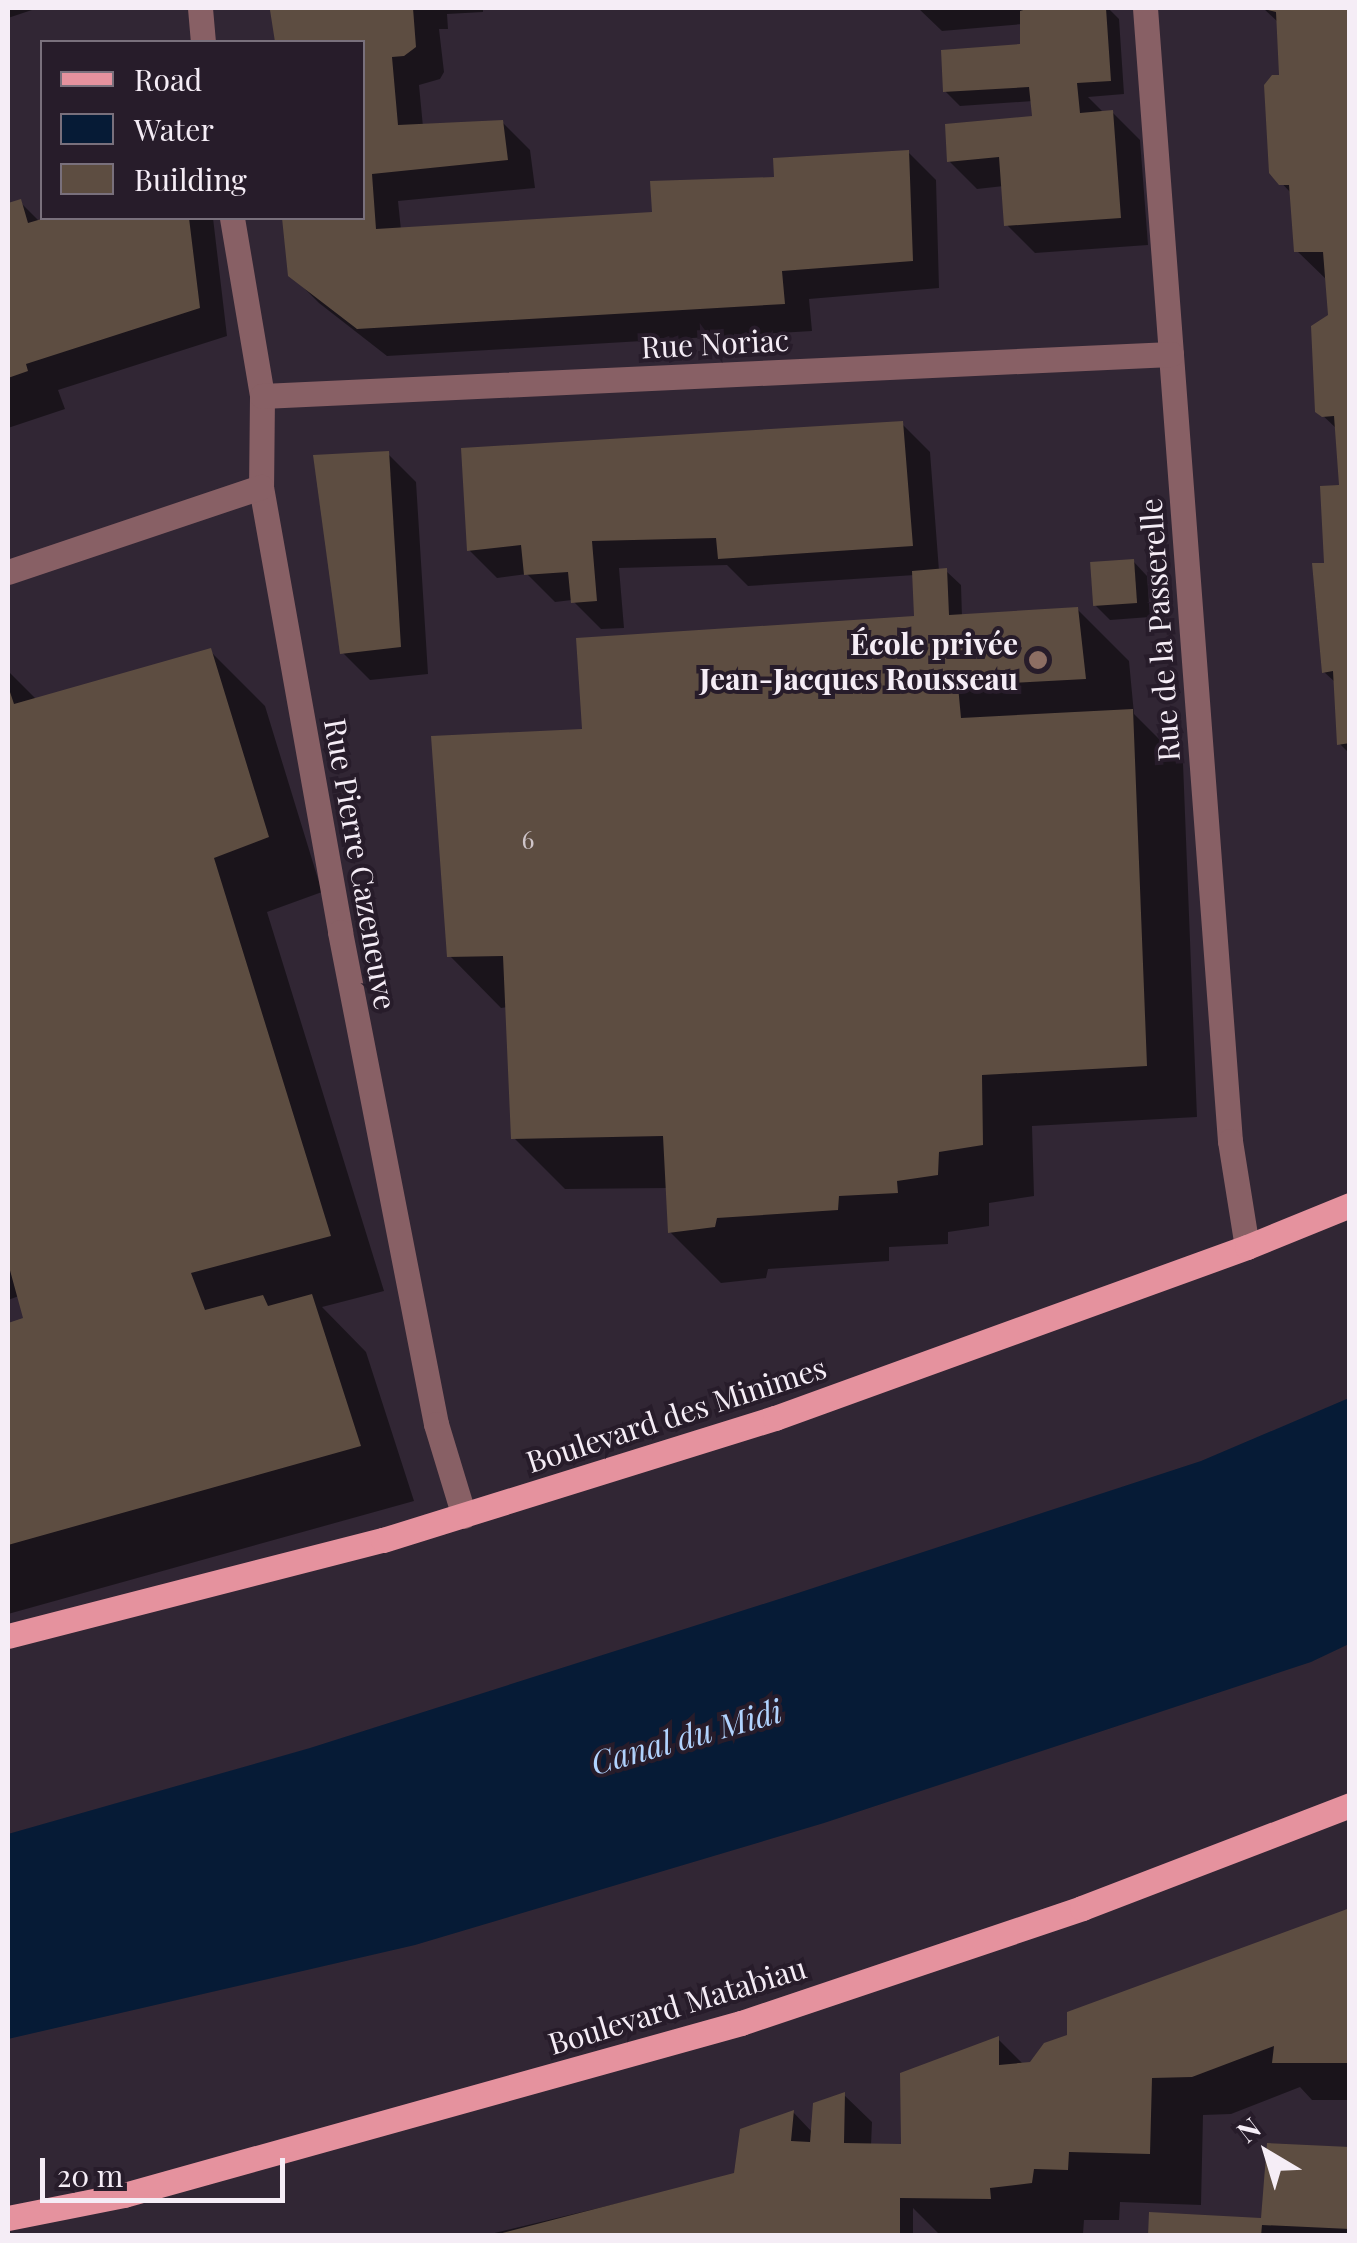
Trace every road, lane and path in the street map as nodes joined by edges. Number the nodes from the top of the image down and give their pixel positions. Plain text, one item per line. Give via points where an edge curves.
1 (200, 8) edge
2 (1145, 8) edge
3 (203, 40) edge
4 (232, 220) edge
5 (1170, 354) junction
6 (262, 396) junction
7 (261, 487) junction
8 (8, 572) edge
9 (1350, 1205) edge
10 (1247, 1247) junction
11 (464, 1516) junction
12 (8, 1636) edge
13 (1350, 1805) edge
14 (8, 2218) edge

1 - 3 street
2 - 5 street, Rue de la Passerelle
4 - 6 street, Rue Pierre Cazeneuve
5 - 6 street, Rue Noriac
5 - 10 street, Rue de la Passerelle via 1230,1141
6 - 7 street, Rue Pierre Cazeneuve
7 - 8 street
7 - 11 street, Rue Pierre Cazeneuve via 421,1348
9 - 10 main road, Boulevard des Minimes
10 - 11 main road, Boulevard des Minimes via 775,1418
11 - 12 main road, Boulevard des Minimes
13 - 14 main road, Boulevard Matabiau via 1082,1908 741,2023 124,2195

